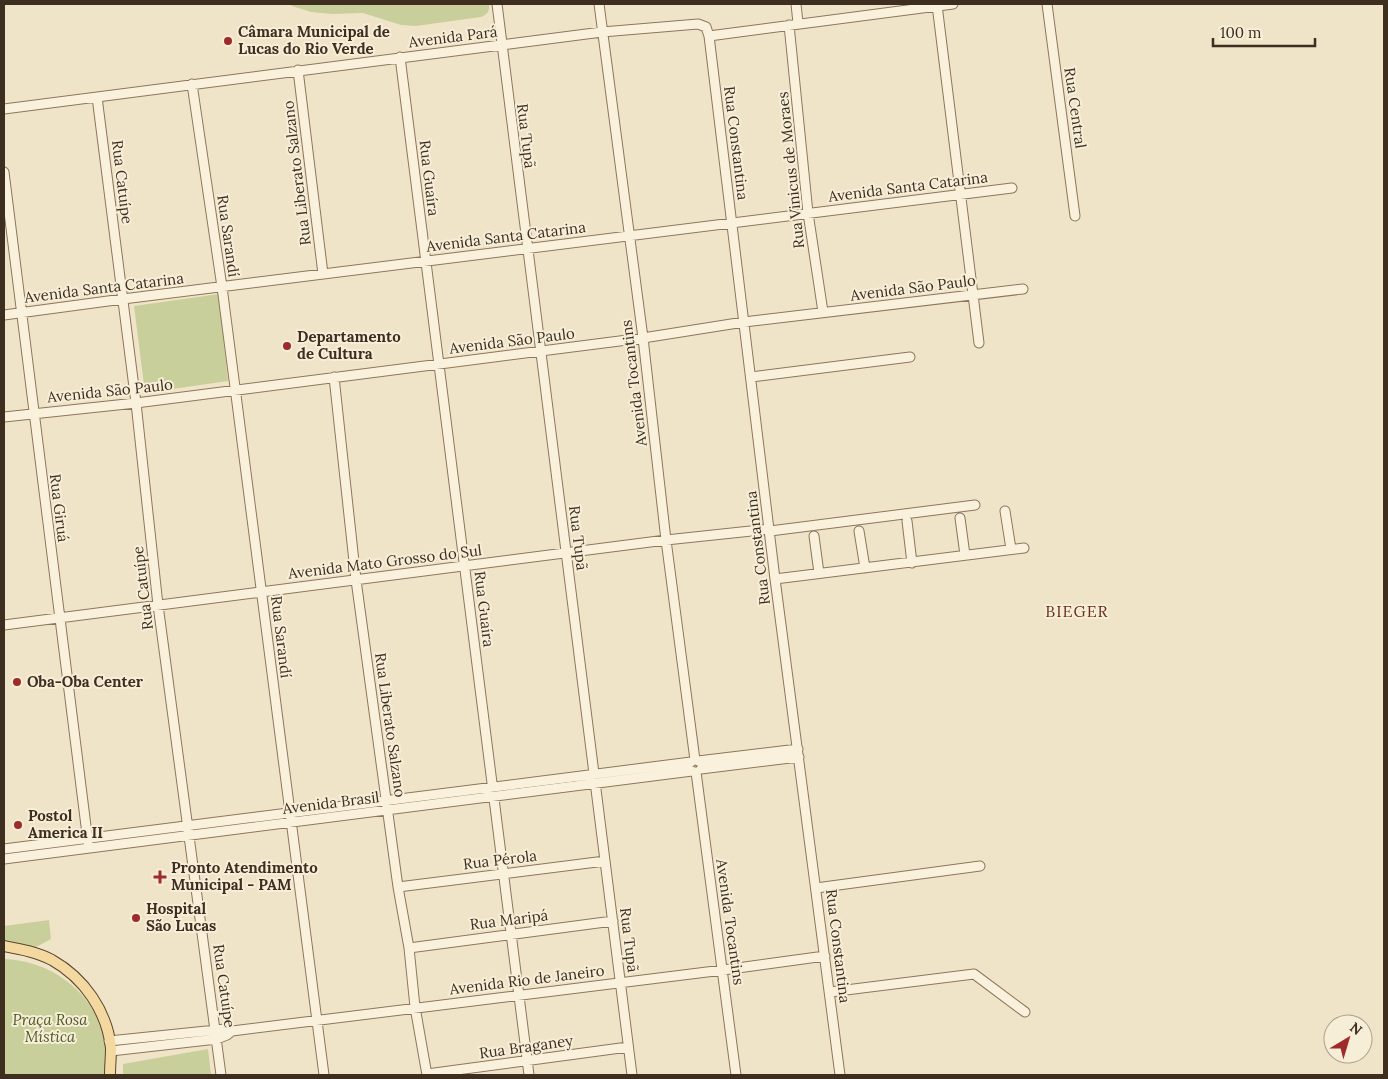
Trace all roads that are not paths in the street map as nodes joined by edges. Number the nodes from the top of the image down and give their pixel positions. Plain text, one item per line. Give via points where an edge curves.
1 (497, 4) edge
2 (600, 4) edge
3 (796, 4) edge
4 (952, 4) edge
5 (1047, 4) edge
6 (938, 5) junction
7 (919, 6) edge
8 (794, 24) junction
9 (602, 32) junction
10 (709, 36) junction
11 (501, 45) junction
12 (400, 58) junction
13 (298, 70) junction
14 (192, 84) junction
15 (97, 97) junction
16 (4, 109) edge
17 (4, 172) edge
18 (1012, 188) dead end
19 (961, 194) junction
20 (808, 213) junction
21 (1075, 216) dead end
22 (732, 222) junction
23 (630, 236) junction
24 (527, 249) junction
25 (426, 261) junction
26 (323, 274) junction
27 (222, 287) junction
28 (1023, 289) dead end
29 (973, 295) junction
30 (123, 298) junction
31 (21, 312) junction
32 (823, 312) junction
33 (4, 315) edge
34 (744, 322) junction
35 (643, 338) junction
36 (979, 343) dead end
37 (540, 352) junction
38 (910, 357) dead end
39 (439, 364) junction
40 (334, 377) junction
41 (751, 377) junction
42 (235, 390) junction
43 (136, 403) junction
44 (33, 413) junction
45 (4, 417) edge
46 (975, 505) dead end
47 (1005, 511) dead end
48 (960, 518) dead end
49 (907, 520) dead end
50 (770, 530) junction
51 (859, 531) dead end
52 (814, 536) dead end
53 (666, 540) junction
54 (1024, 548) dead end
55 (1011, 549) junction
56 (566, 554) junction
57 (965, 555) junction
58 (912, 563) junction
59 (465, 566) junction
60 (864, 568) junction
61 (819, 573) junction
62 (775, 579) junction
63 (356, 580) junction
64 (261, 592) junction
65 (158, 605) junction
66 (60, 618) junction
67 (4, 625) edge
68 (799, 753) junction
69 (695, 766) junction
70 (594, 779) junction
71 (493, 791) junction
72 (387, 805) junction
73 (290, 817) junction
74 (188, 825) junction
75 (189, 835) junction
76 (88, 843) junction
77 (4, 849) edge
78 (4, 859) edge
79 (605, 860) junction
80 (980, 866) dead end
81 (504, 873) junction
82 (398, 887) junction
83 (816, 888) junction
84 (612, 921) junction
85 (512, 934) junction
86 (4, 946) edge
87 (409, 948) junction
88 (825, 956) junction
89 (723, 970) junction
90 (620, 983) junction
91 (830, 992) junction
92 (519, 995) junction
93 (415, 1007) junction
94 (1025, 1012) dead end
95 (316, 1020) junction
96 (217, 1034) junction
97 (110, 1046) junction
98 (628, 1047) junction
99 (528, 1060) junction
100 (427, 1074) edge
101 (110, 1075) edge
102 (222, 1075) edge
103 (324, 1075) edge
104 (529, 1075) edge
105 (632, 1075) edge
106 (736, 1075) edge
107 (840, 1075) edge

1 - 11 street, Rua Tupã
2 - 9 street, Avenida Tocantins
3 - 8 street, Rua Vinicus de Moraes
4 - 6 street
5 - 21 street, Rua Central
6 - 7 street
6 - 19 street
7 - 8 street
8 - 10 street
8 - 20 street, Rua Vinicus de Moraes
9 - 10 street, Avenida Pará via 702,24
9 - 11 street, Avenida Pará
9 - 23 street, Avenida Tocantins
10 - 22 street, Rua Constantina
11 - 12 street, Avenida Pará
11 - 24 street, Rua Tupã
12 - 13 street, Avenida Pará
12 - 25 street, Rua Guaíra
13 - 14 street, Avenida Pará
13 - 26 street, Rua Liberato Salzano
14 - 15 street, Avenida Pará
14 - 27 street, Rua Sarandí
15 - 16 street, Avenida Pará
15 - 30 street, Rua Catuípe
17 - 31 street, Rua Giruá
18 - 19 street, Avenida Santa Catarina
19 - 20 street, Avenida Santa Catarina
19 - 29 street
20 - 22 street, Avenida Santa Catarina
20 - 32 street, Rua Vinicus de Moraes
22 - 23 street, Avenida Santa Catarina
22 - 34 street, Rua Constantina
23 - 24 street, Avenida Santa Catarina
23 - 35 street, Avenida Tocantins
24 - 25 street, Avenida Santa Catarina
24 - 37 street, Rua Tupã
25 - 26 street, Avenida Santa Catarina
25 - 39 street, Rua Guaíra
26 - 27 street, Avenida Santa Catarina
27 - 30 street, Avenida Santa Catarina
27 - 42 street, Rua Sarandí
28 - 29 street, Avenida São Paulo
29 - 32 street, Avenida São Paulo
29 - 36 street
30 - 31 street, Avenida Santa Catarina
30 - 43 street, Rua Catuípe
31 - 33 street, Avenida Santa Catarina
31 - 44 street, Rua Giruá
32 - 34 street, Avenida São Paulo
34 - 35 street, Avenida São Paulo
34 - 41 street, Rua Constantina
35 - 37 street, Avenida São Paulo
35 - 53 street, Avenida Tocantins
37 - 39 street, Avenida São Paulo
37 - 56 street, Rua Tupã
38 - 41 street
39 - 40 street, Avenida São Paulo
39 - 59 street, Rua Guaíra
40 - 42 street, Avenida São Paulo
40 - 63 street, Rua Liberato Salzano
41 - 50 street, Rua Constantina
42 - 43 street, Avenida São Paulo
42 - 64 street, Rua Sarandí
43 - 44 street, Avenida São Paulo
43 - 65 street, Rua Catuípe
44 - 45 street, Avenida São Paulo
44 - 66 street, Rua Giruá
46 - 50 street, Avenida Mato Grosso do Sul
47 - 55 street
48 - 57 street
49 - 58 street
50 - 53 street, Avenida Mato Grosso do Sul
50 - 62 street, Rua Constantina
51 - 60 street
52 - 61 street
53 - 56 street, Avenida Mato Grosso do Sul
53 - 69 street, Avenida Tocantins
54 - 55 street
55 - 57 street
56 - 59 street, Avenida Mato Grosso do Sul
56 - 70 street, Rua Tupã
57 - 58 street
58 - 60 street
59 - 63 street, Avenida Mato Grosso do Sul
59 - 71 street, Rua Guaíra
60 - 61 street
61 - 62 street
62 - 68 street, Rua Constantina
63 - 64 street, Avenida Mato Grosso do Sul
63 - 72 street, Rua Liberato Salzano
64 - 65 street, Avenida Mato Grosso do Sul
64 - 73 street, Rua Sarandí
65 - 66 street, Avenida Mato Grosso do Sul
65 - 74 street, Rua Catuípe
66 - 67 street, Avenida Mato Grosso do Sul
66 - 76 street, Rua Giruá
68 - 69 street, Avenida Brasil
68 - 83 street, Rua Constantina
69 - 70 street, Avenida Brasil
69 - 89 street, Avenida Tocantins
70 - 71 street, Avenida Brasil
70 - 79 street, Rua Tupã
71 - 72 street, Avenida Brasil
71 - 81 street, Rua Guaíra
72 - 73 street, Avenida Brasil
72 - 82 street, Rua Liberato Salzano
73 - 74 street, Avenida Brasil
73 - 75 street, Avenida Brasil
73 - 95 street, Rua Sarandí
74 - 75 street, Rua Catuípe
74 - 76 street, Avenida Brasil
75 - 76 street, Avenida Brasil
75 - 96 street, Rua Catuípe
76 - 77 street, Avenida Brasil
76 - 78 street, Avenida Brasil
79 - 81 street, Rua Pérola
79 - 84 street, Rua Tupã
80 - 83 street
81 - 82 street, Rua Pérola
81 - 85 street, Rua Guaíra
82 - 87 street, Rua Liberato Salzano
83 - 88 street, Rua Constantina
84 - 85 street, Rua Maripá
84 - 90 street, Rua Tupã
85 - 87 street, Rua Maripá
85 - 92 street, Rua Guaíra
86 - 97 main road via 50,959 85,986 99,1008
87 - 93 street, Rua Liberato Salzano
88 - 89 street, Avenida Rio de Janeiro
88 - 91 street, Rua Constantina
89 - 90 street, Avenida Rio de Janeiro
89 - 106 street, Avenida Tocantins
90 - 92 street, Avenida Rio de Janeiro
90 - 98 street, Rua Tupã
91 - 94 street via 974,974
91 - 107 street, Rua Constantina
92 - 93 street, Avenida Rio de Janeiro
92 - 99 street, Rua Guaíra
93 - 95 street, Avenida Rio de Janeiro
93 - 100 street, Rua Liberato Salzano
95 - 96 street, Avenida Rio de Janeiro
95 - 103 street, Rua Sarandí
96 - 97 street
96 - 102 street, Rua Catuípe
97 - 101 main road
98 - 99 street, Rua Braganey
98 - 105 street, Rua Tupã
99 - 100 street, Rua Braganey
99 - 104 street, Rua Guaíra

